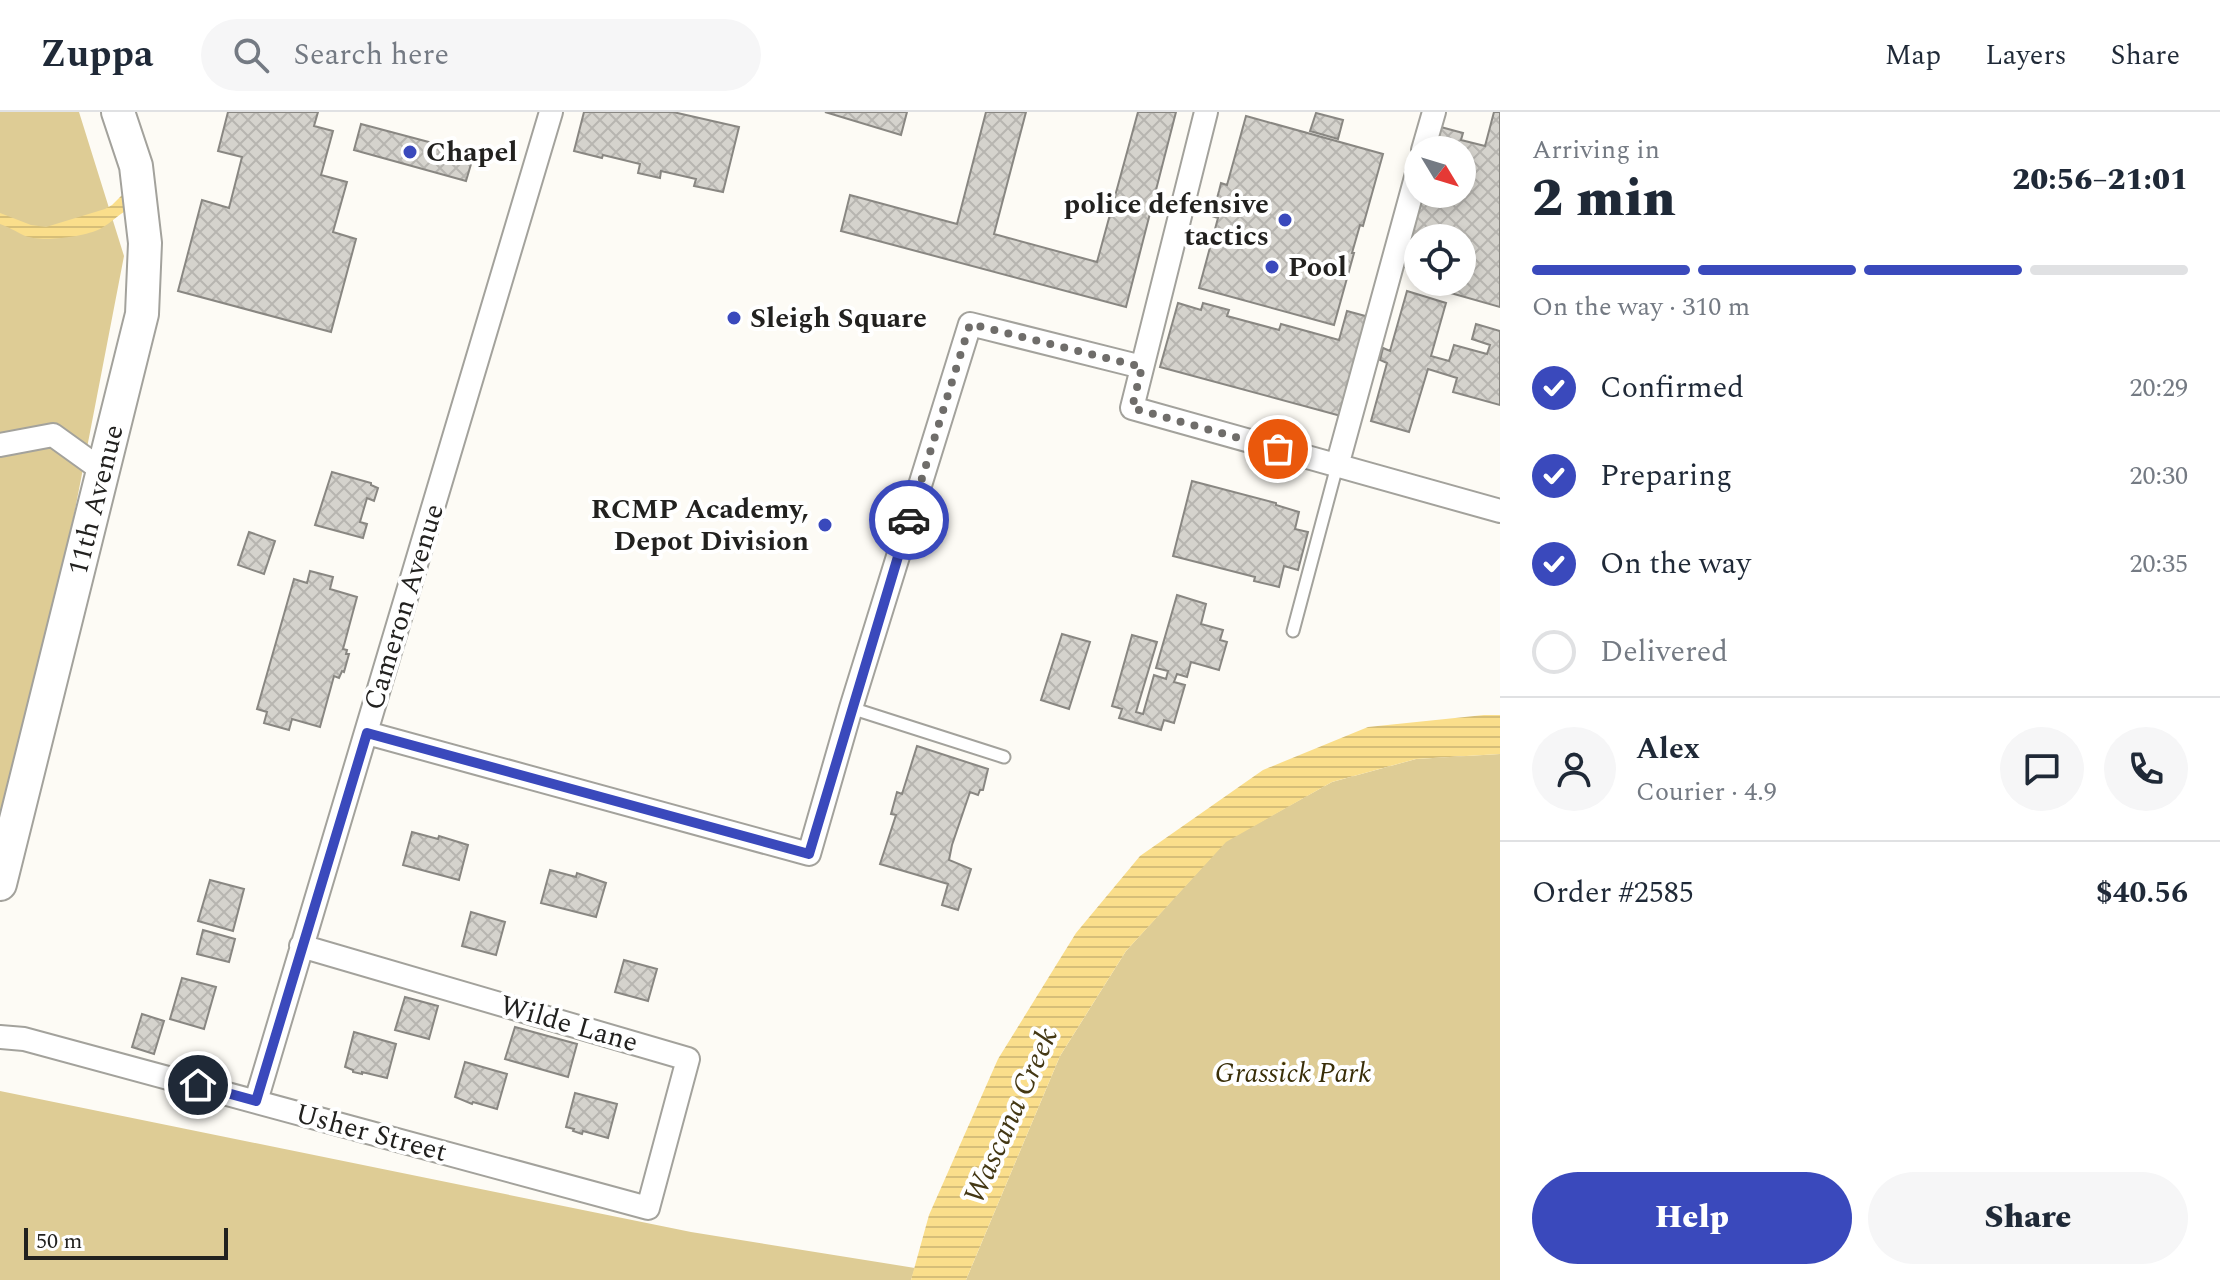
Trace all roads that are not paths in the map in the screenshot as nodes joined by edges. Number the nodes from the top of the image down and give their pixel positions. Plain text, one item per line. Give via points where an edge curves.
1 (118, 112) edge
2 (551, 112) edge
3 (1206, 112) edge
4 (1434, 112) edge
5 (1427, 136) edge
6 (1408, 208) edge
7 (1142, 367) junction
8 (0, 445) edge
9 (1337, 466) junction
10 (103, 471) junction
11 (1500, 511) edge
12 (1293, 631) dead end
13 (851, 708) junction
14 (367, 733) junction
15 (1004, 757) dead end
16 (0, 884) edge
17 (301, 946) junction
18 (0, 1037) edge
19 (256, 1101) junction
20 (648, 1208) joint

1 - 10 street, 11th Avenue via 136,166 145,243 142,314
2 - 14 street, Cameron Avenue
3 - 7 street
4 - 5 street
6 - 9 street
7 - 9 street via 1132,408
7 - 13 street via 970,324
8 - 10 street via 53,435
9 - 11 street
9 - 12 lane
10 - 16 street, 11th Avenue
13 - 14 street via 809,854
13 - 15 lane
14 - 17 street, Cameron Avenue
17 - 19 street, Cameron Avenue
17 - 20 street, Wilde Lane via 688,1059
18 - 19 street, Usher Street
19 - 20 street, Usher Street

